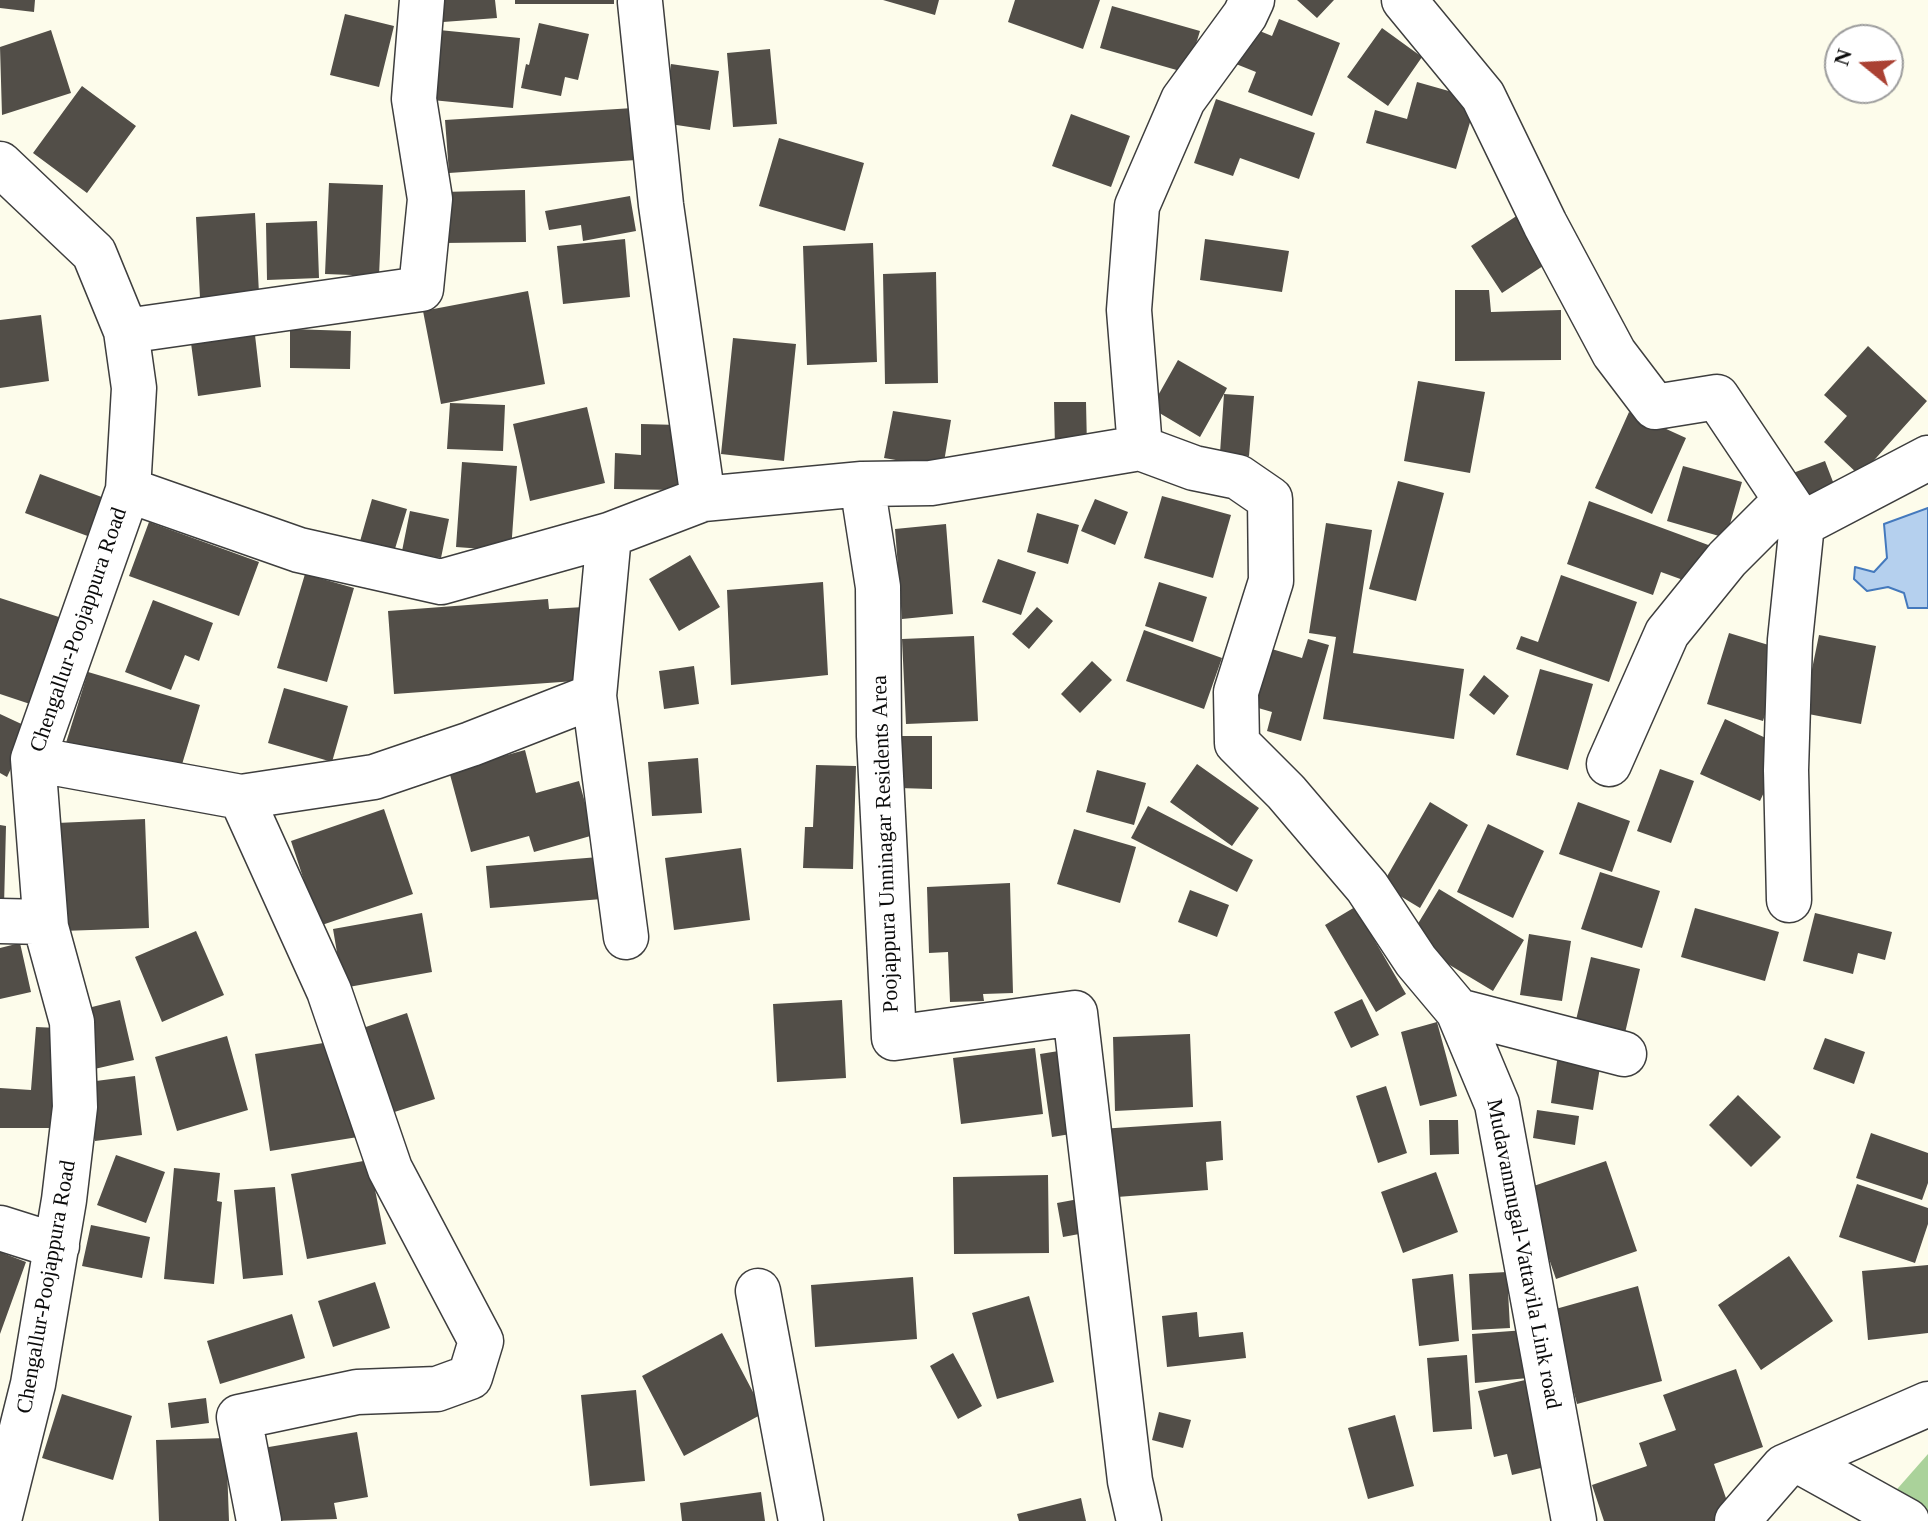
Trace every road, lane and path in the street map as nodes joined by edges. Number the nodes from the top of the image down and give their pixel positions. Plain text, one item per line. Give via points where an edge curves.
1 (422, 0) edge
2 (1252, 0) edge
3 (1404, 0) edge
4 (640, 2) dead end
5 (0, 164) edge
6 (126, 331) junction
7 (1140, 448) junction
8 (1928, 458) edge
9 (862, 484) junction
10 (128, 490) junction
11 (703, 499) junction
12 (1794, 512) junction
13 (609, 535) junction
14 (594, 696) junction
15 (33, 759) junction
16 (1609, 764) dead end
17 (241, 797) junction
18 (1789, 900) dead end
19 (0, 921) edge
20 (45, 922) junction
21 (626, 937) dead end
22 (1458, 1011) junction
23 (1624, 1054) dead end
24 (0, 1228) edge
25 (57, 1246) junction
26 (758, 1291) dead end
27 (1928, 1404) edge
28 (1799, 1461) junction
29 (0, 1516) edge
30 (259, 1521) edge
31 (801, 1521) edge
32 (1139, 1521) edge
33 (1574, 1521) edge
34 (1737, 1521) edge
35 (1907, 1521) edge

1 - 6 street via 414,99 430,199 421,289
2 - 7 street via 1183,100 1137,206 1129,310
3 - 12 street via 1483,96 1614,353 1655,407 1717,397
4 - 11 street via 661,205
5 - 6 street, Chengallur-Poojappura Road via 94,253
6 - 10 street, Chengallur-Poojappura Road via 134,388
7 - 9 street via 931,483
7 - 22 street, Mudavanmugal-Vattavila Link road via 1238,477 1270,499 1271,581 1236,692 1237,743 1367,887 1416,961
8 - 12 street
9 - 11 street
9 - 32 street, Poojappura Unninagar Residents Area via 878,587 879,736 894,1038 1075,1013
10 - 13 street via 299,550 441,582
10 - 15 street, Chengallur-Poojappura Road
11 - 13 street
12 - 16 street via 1727,559 1667,633
12 - 18 street via 1786,770
13 - 14 street
14 - 17 street via 374,777
14 - 21 street
15 - 17 street
15 - 20 street, Chengallur-Poojappura Road
17 - 30 street via 329,991 390,1169 481,1341 470,1377 437,1389 357,1392 239,1417
19 - 20 street
20 - 25 street, Chengallur-Poojappura Road via 72,1022 75,1107
22 - 23 street
22 - 33 street, Mudavanmugal-Vattavila Link road via 1497,1104
24 - 25 street
25 - 29 street, Chengallur-Poojappura Road via 33,1384
26 - 31 street
27 - 28 street
28 - 34 street via 1784,1467
28 - 35 street

